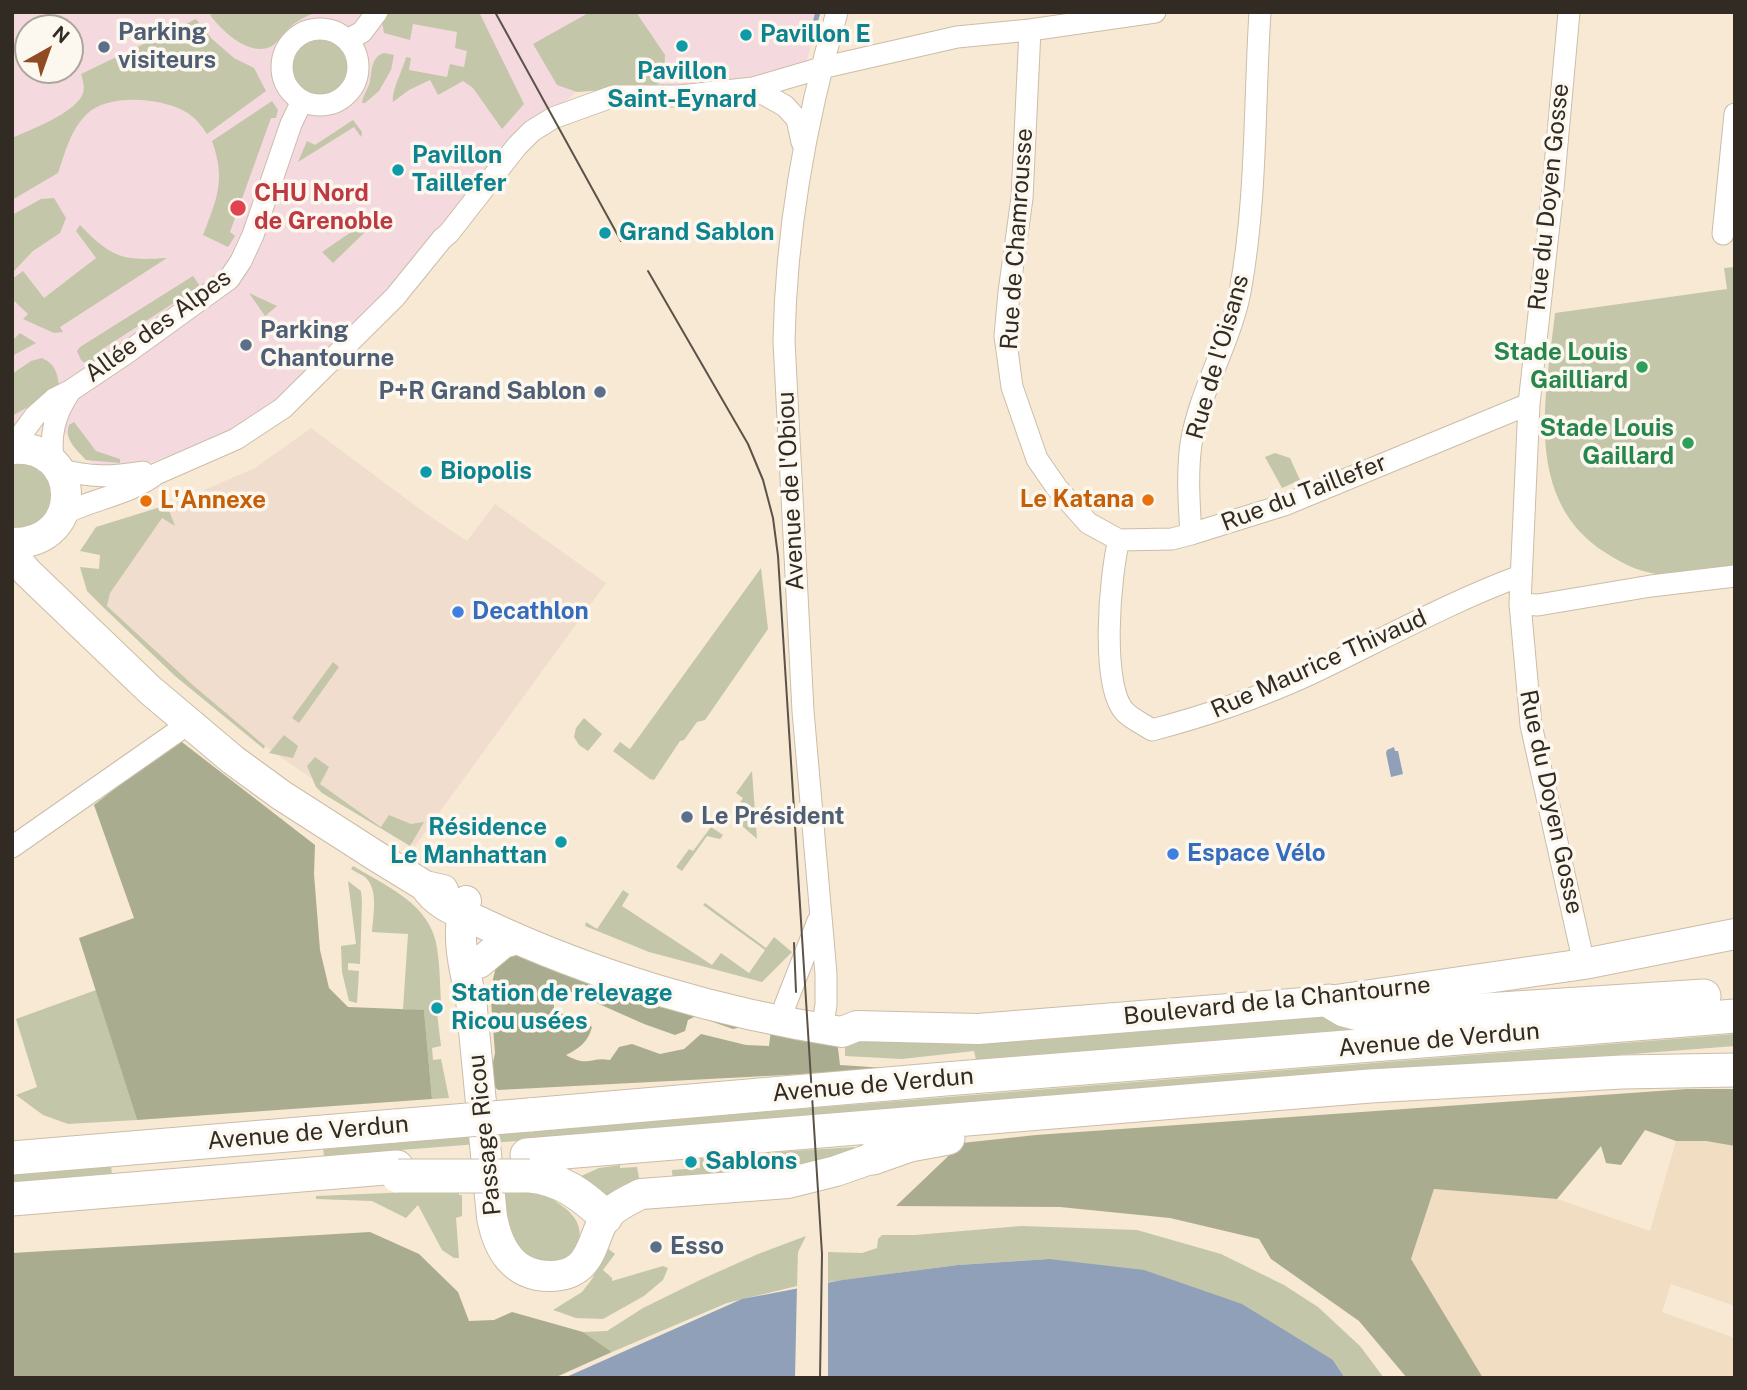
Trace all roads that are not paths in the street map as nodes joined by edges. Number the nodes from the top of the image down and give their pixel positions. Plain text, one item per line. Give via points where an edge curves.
1 (377, 12) edge
2 (837, 12) edge
3 (1155, 12) edge
4 (1260, 12) edge
5 (1569, 12) edge
6 (1030, 30) junction
7 (347, 40) junction
8 (821, 68) junction
9 (753, 88) junction
10 (302, 101) junction
11 (1735, 114) edge
12 (804, 149) junction
13 (1724, 234) dead end
14 (70, 391) junction
15 (1529, 404) junction
16 (12, 448) edge
17 (56, 466) junction
18 (156, 474) junction
19 (1078, 513) joint
20 (63, 514) junction
21 (1191, 534) junction
22 (1119, 540) junction
23 (25, 541) edge
24 (12, 554) edge
25 (1520, 576) junction
26 (1735, 576) edge
27 (58, 599) junction
28 (1520, 604) junction
29 (188, 724) junction
30 (12, 847) edge
31 (470, 913) junction
32 (820, 916) junction
33 (1735, 934) edge
34 (517, 939) junction
35 (479, 963) junction
36 (1584, 964) junction
37 (1735, 995) edge
38 (471, 999) junction
39 (1329, 1001) junction
40 (783, 1014) junction
41 (1735, 1016) edge
42 (823, 1022) junction
43 (1735, 1058) edge
44 (1735, 1070) edge
45 (1622, 1072) junction
46 (1091, 1110) junction
47 (12, 1158) edge
48 (873, 1158) joint
49 (529, 1165) junction
50 (12, 1199) edge
51 (606, 1217) junction

1 - 7 street via 362,32
2 - 8 street, Avenue de l'Obiou
3 - 6 street
4 - 21 street, Rue de l'Oisans via 1249,237 1239,296 1192,443
5 - 15 street, Rue du Doyen Gosse
6 - 8 street via 957,37
6 - 19 street, Rue de Chamrousse via 1022,198 1005,336 1012,387 1037,459
7 - 10 street via 359,65 351,90 329,105
7 - 10 street via 327,30 309,30 285,51 284,80
8 - 9 street
8 - 12 street, Avenue de l'Obiou
9 - 12 street via 785,106 797,119
9 - 18 street via 680,96 614,96 552,118 517,146 396,298 283,408 236,439
10 - 14 street, Allée des Alpes via 253,234 229,279
11 - 13 street
12 - 32 street, Avenue de l'Obiou via 786,281 784,364 803,711
14 - 16 street, Allée des Alpes via 40,410
14 - 17 street, Allée des Alpes via 56,414 51,436
15 - 21 street, Rue du Taillefer via 1284,505
15 - 25 street, Rue du Doyen Gosse
16 - 17 street via 38,452
17 - 18 street via 83,476
17 - 20 street via 66,487
18 - 20 street
19 - 22 street, Rue du Taillefer
20 - 23 street via 57,525
21 - 22 street, Rue du Taillefer
22 - 25 street, Rue Maurice Thivaud via 1112,574 1112,686 1123,711 1152,730 1195,719 1305,676
23 - 27 street, Boulevard de la Chantourne
24 - 27 street, Boulevard de la Chantourne
25 - 28 street, Rue du Doyen Gosse
26 - 28 street
27 - 29 street, Boulevard de la Chantourne
28 - 36 street, Rue du Doyen Gosse via 1531,725
29 - 30 street
29 - 31 street, Boulevard de la Chantourne via 281,795 425,886 438,888
31 - 34 street, Boulevard de la Chantourne
31 - 35 street
31 - 38 street via 463,966
31 - 40 street, Boulevard de la Chantourne
32 - 40 street, Avenue de l'Obiou
32 - 42 street, Avenue de l'Obiou via 826,974
33 - 36 street, Boulevard de la Chantourne
34 - 35 street via 503,943
34 - 40 street, Boulevard de la Chantourne via 658,989 729,1009
35 - 38 street
36 - 39 street, Boulevard de la Chantourne
37 - 39 main road via 1422,1014 1359,1014
38 - 51 street, Passage Ricou via 492,1217 511,1263 532,1275 568,1273 587,1257
39 - 42 street, Boulevard de la Chantourne via 978,1029 857,1026 842,1032
40 - 42 street, Boulevard de la Chantourne
41 - 47 main road, Avenue de Verdun, bridge
43 - 45 main road
44 - 45 main road, Avenue de Verdun
45 - 46 main road, Avenue de Verdun via 1370,1086
46 - 48 main road via 910,1145
46 - 49 main road, Avenue de Verdun
48 - 51 street via 789,1183 641,1194
49 - 50 main road, Avenue de Verdun, bridge via 211,1182
49 - 51 main road via 571,1188

